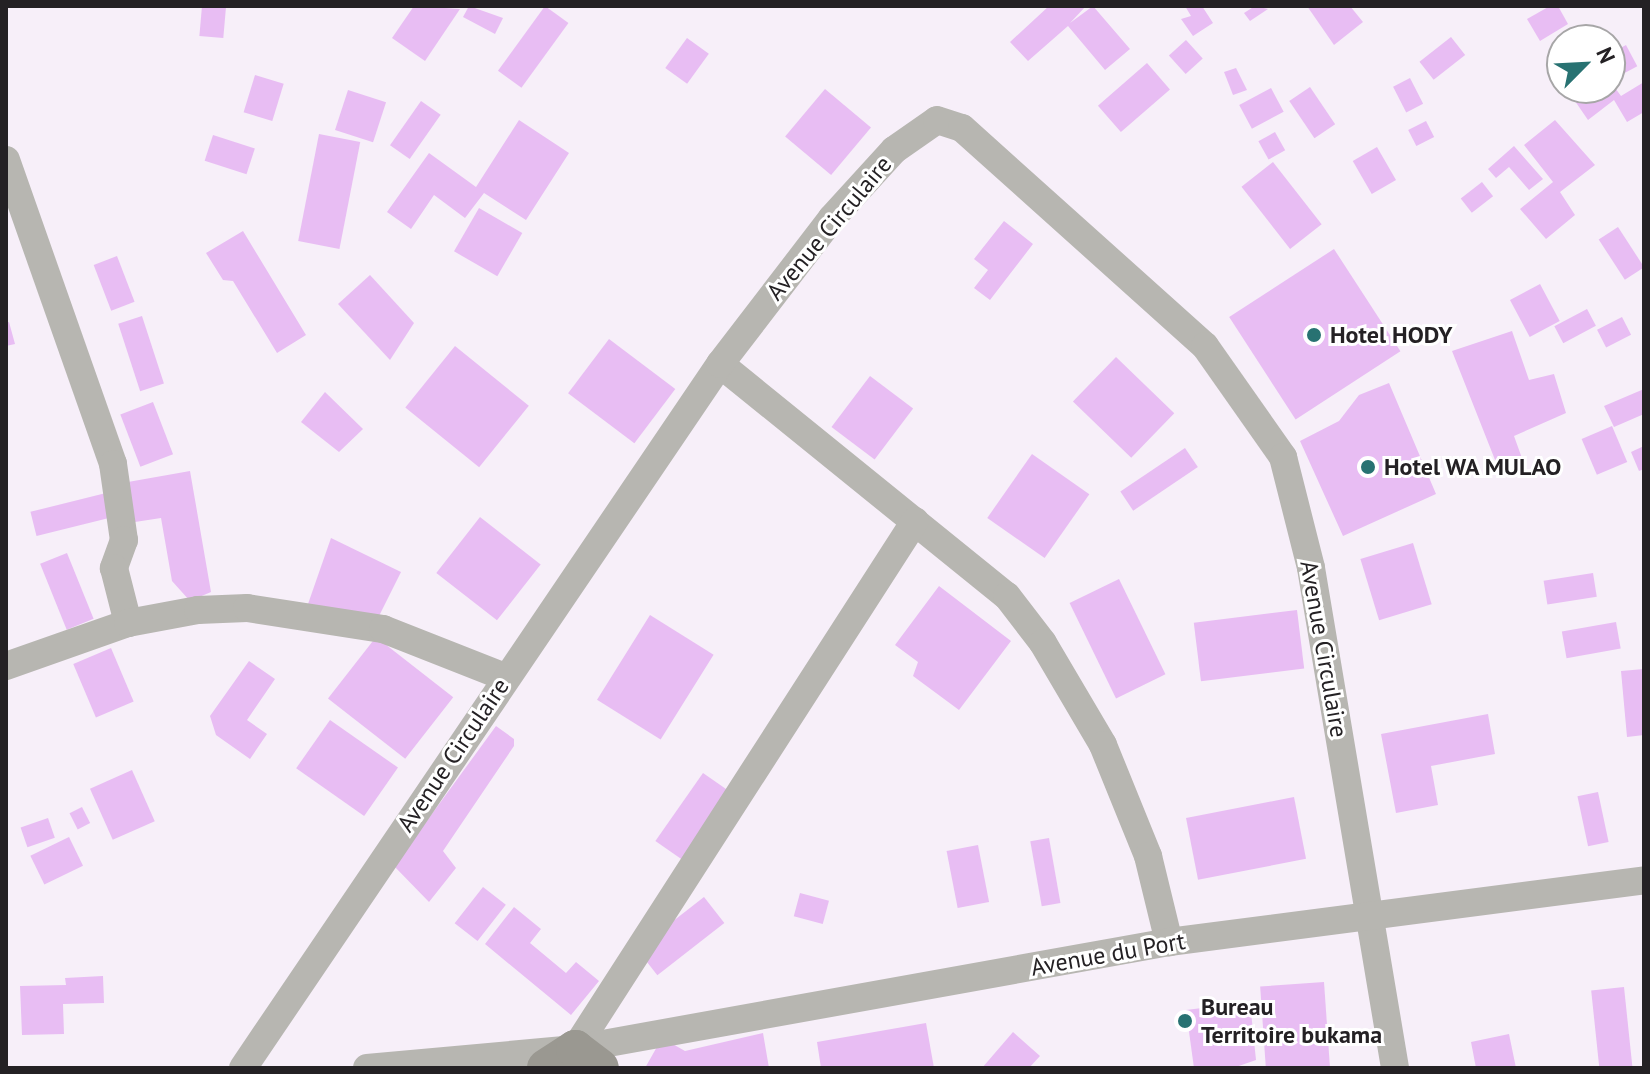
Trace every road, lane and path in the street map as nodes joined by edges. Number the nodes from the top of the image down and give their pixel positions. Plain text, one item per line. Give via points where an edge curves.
1 (6, 160) edge
2 (720, 364) junction
3 (915, 521) junction
4 (128, 623) junction
5 (6, 666) edge
6 (505, 677) junction
7 (1644, 880) edge
8 (1372, 918) junction
9 (1169, 942) junction
10 (574, 1062) edge
11 (243, 1068) edge
12 (367, 1068) edge
13 (1395, 1068) edge

1 - 4 street via 113,464 124,540 114,568
2 - 3 street
2 - 6 street, Avenue Circulaire
2 - 8 street, Avenue Circulaire via 832,218 894,150 937,120 962,128 1205,346 1283,457 1311,568
3 - 9 street via 1007,596 1043,643 1103,745 1148,856
3 - 10 street
4 - 5 street
4 - 6 street via 198,610 247,608 383,629
6 - 11 street, Avenue Circulaire
7 - 8 street, Avenue du Port
8 - 9 street, Avenue du Port
8 - 13 street, Avenue Circulaire
9 - 10 street, Avenue du Port
10 - 12 street, Avenue du Port

